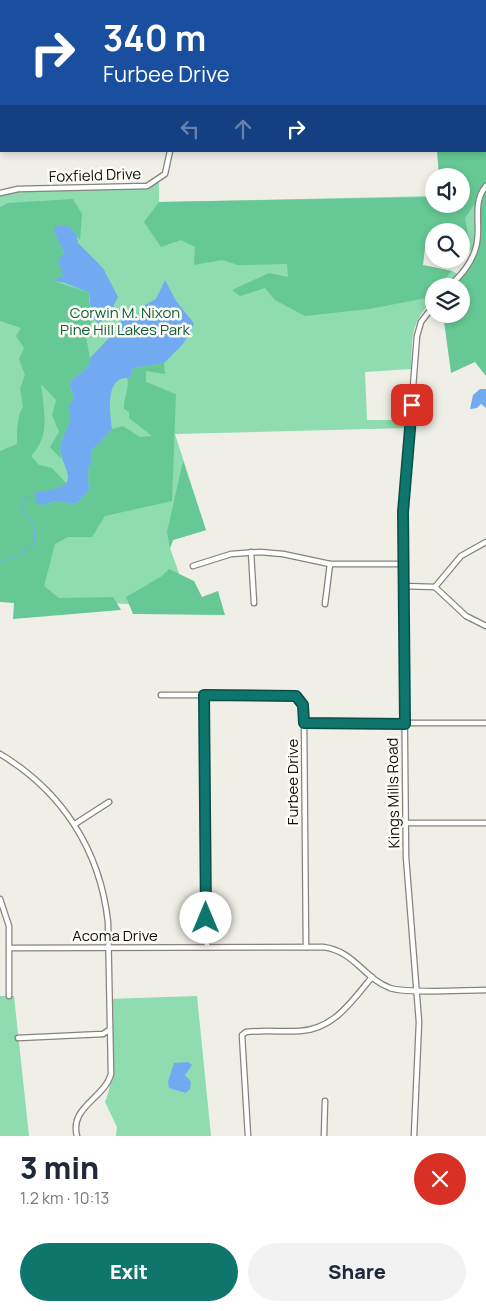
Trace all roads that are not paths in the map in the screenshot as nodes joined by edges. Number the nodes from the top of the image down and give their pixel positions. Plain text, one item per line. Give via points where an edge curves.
1 (170, 152) edge
2 (486, 186) edge
3 (0, 193) edge
4 (456, 278) edge
5 (425, 317) edge
6 (486, 542) edge
7 (251, 552) junction
8 (330, 564) junction
9 (403, 564) junction
10 (193, 566) dead end
11 (403, 586) junction
12 (435, 586) junction
13 (254, 603) dead end
14 (325, 604) dead end
15 (486, 626) edge
16 (161, 695) dead end
17 (204, 695) junction
18 (304, 723) junction
19 (486, 723) edge
20 (405, 724) junction
21 (0, 754) edge
22 (109, 802) dead end
23 (486, 823) edge
24 (75, 824) junction
25 (405, 824) junction
26 (0, 899) edge
27 (207, 947) junction
28 (306, 947) junction
29 (10, 948) junction
30 (108, 948) junction
31 (372, 978) junction
32 (417, 990) junction
33 (486, 990) edge
34 (10, 996) dead end
35 (109, 1030) junction
36 (18, 1038) dead end
37 (325, 1101) dead end
38 (77, 1136) edge
39 (248, 1136) edge
40 (324, 1136) edge
41 (414, 1136) edge

1 - 3 street, Foxfield Drive via 165,174 147,186
2 - 4 street via 478,201 478,240 474,254
5 - 9 street, Kings Mills Road via 417,336 404,502
6 - 12 street via 461,556
7 - 8 street via 273,552
7 - 10 street via 231,554
7 - 13 street
8 - 9 street
8 - 14 street
9 - 11 street, Kings Mills Road
11 - 12 street
11 - 20 street, Kings Mills Road
12 - 15 street via 466,616
16 - 17 street, Furbee Drive
17 - 18 street, Furbee Drive via 296,696 303,705
17 - 27 street
18 - 20 street
18 - 28 street, Furbee Drive
19 - 20 street
20 - 25 street, Kings Mills Road
21 - 24 street via 34,778
22 - 24 street
23 - 25 street
24 - 30 street via 101,883 106,906
25 - 32 street, Kings Mills Road
26 - 29 street via 8,920
27 - 28 street, Acoma Drive
27 - 30 street, Acoma Drive
28 - 31 street, Acoma Drive via 340,951
29 - 30 street, Acoma Drive
29 - 34 street
30 - 35 street
31 - 32 street, Acoma Drive via 395,989
31 - 39 street via 344,1010 323,1026 301,1031 246,1032 242,1035
32 - 33 street, Acoma Drive
32 - 41 street, Kings Mills Road
35 - 36 street via 103,1034
35 - 38 street via 109,1080 79,1116
37 - 40 street

